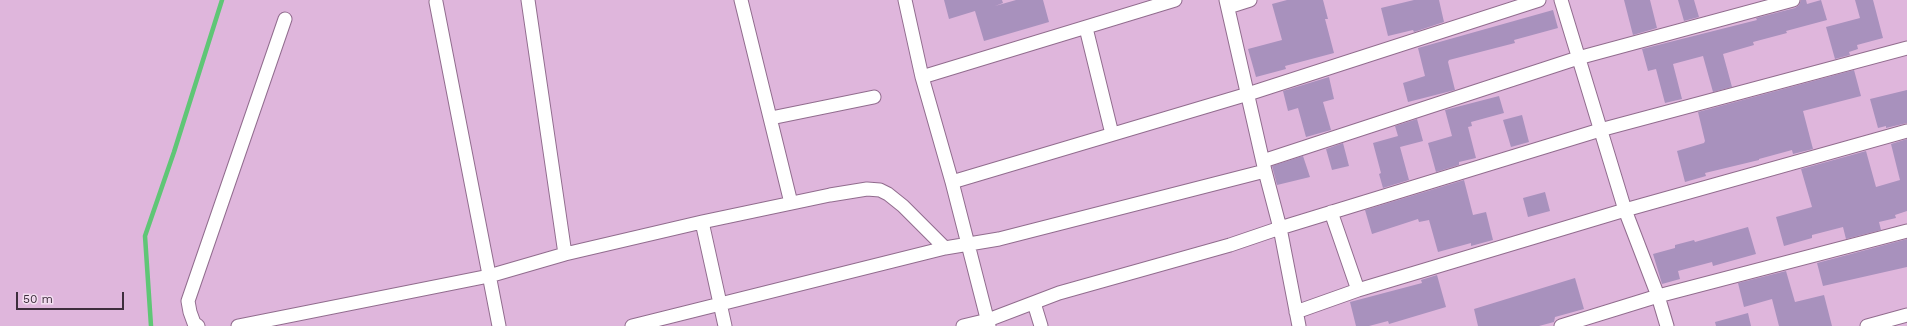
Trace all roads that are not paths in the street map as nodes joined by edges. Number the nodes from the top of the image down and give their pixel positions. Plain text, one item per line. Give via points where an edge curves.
1 (528, 0) edge
2 (741, 0) edge
3 (905, 0) edge
4 (1175, 0) edge
5 (1250, 0) edge
6 (1539, 0) edge
7 (1561, 0) edge
8 (1793, 0) edge
9 (436, 2) dead end
10 (1227, 4) edge
11 (285, 19) dead end
12 (1086, 28) junction
13 (1907, 48) edge
14 (1578, 58) junction
15 (922, 77) junction
16 (1248, 94) junction
17 (874, 97) dead end
18 (771, 118) junction
19 (1600, 130) junction
20 (1907, 131) edge
21 (1112, 134) junction
22 (1264, 166) junction
23 (952, 182) junction
24 (791, 203) junction
25 (1625, 210) junction
26 (1331, 212) junction
27 (702, 222) junction
28 (1280, 228) junction
29 (1907, 231) edge
30 (968, 243) junction
31 (945, 248) junction
32 (565, 254) junction
33 (489, 276) junction
34 (1358, 290) junction
35 (1658, 296) junction
36 (1037, 302) junction
37 (720, 303) junction
38 (1907, 315) edge
39 (1297, 320) edge
40 (989, 323) edge
41 (198, 326) edge
42 (238, 326) edge
43 (499, 326) edge
44 (632, 326) edge
45 (725, 326) edge
46 (963, 326) edge
47 (1041, 326) edge
48 (1560, 326) edge
49 (1667, 326) edge
50 (1866, 326) edge

1 - 32 street
2 - 18 street
3 - 15 street
4 - 12 street
5 - 10 street
6 - 16 street
7 - 14 street
8 - 14 street
9 - 33 street
10 - 16 street
11 - 41 street via 188,301 194,324
12 - 15 street
12 - 21 street
13 - 19 street
14 - 19 street
14 - 22 street
15 - 23 street
16 - 21 street
16 - 22 street
17 - 18 street
18 - 24 street
19 - 25 street
19 - 26 street
20 - 25 street
21 - 23 street
22 - 28 street
22 - 30 street via 1015,234
23 - 30 street
24 - 27 street
24 - 31 street via 830,195 880,190 903,206
25 - 34 street
25 - 35 street
26 - 28 street
26 - 34 street
27 - 32 street
27 - 37 street
28 - 36 street via 1230,245 1059,293
28 - 39 street
29 - 35 street
30 - 31 street
30 - 40 street
31 - 37 street
32 - 33 street
33 - 42 street
33 - 43 street
34 - 39 street
35 - 48 street
35 - 49 street
36 - 40 street
36 - 47 street
37 - 44 street
37 - 45 street
38 - 50 street
40 - 46 street

